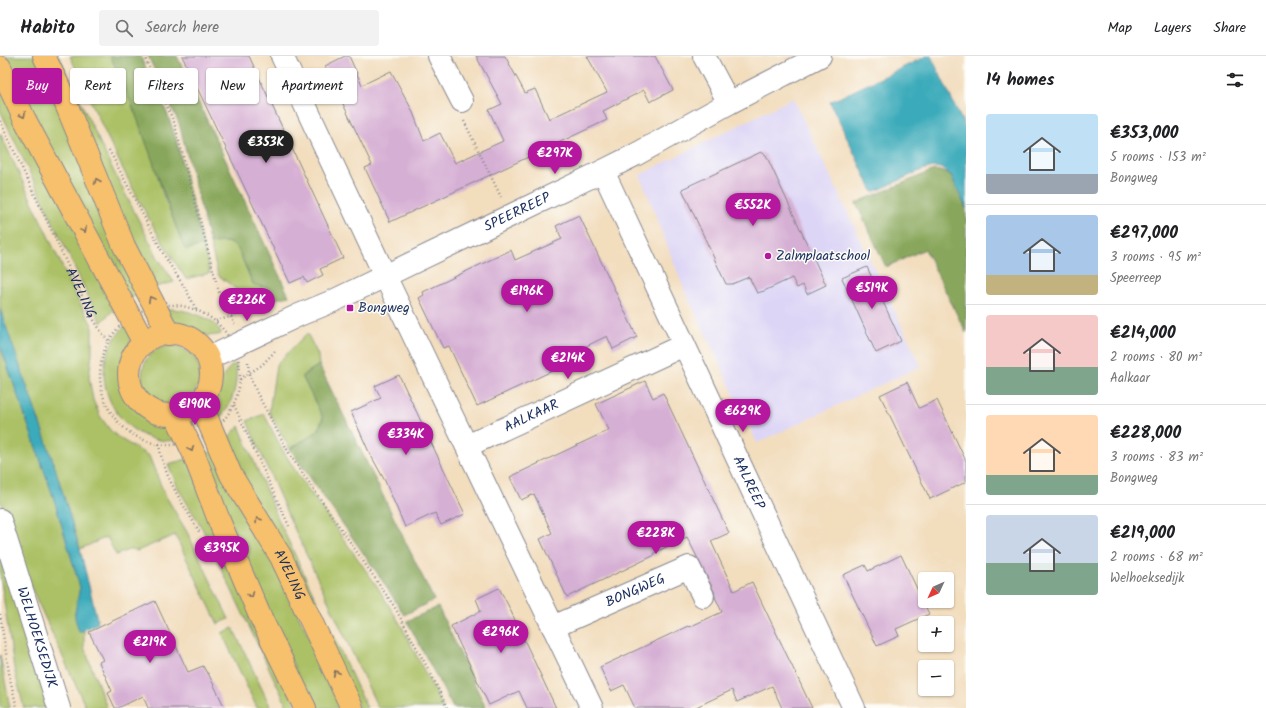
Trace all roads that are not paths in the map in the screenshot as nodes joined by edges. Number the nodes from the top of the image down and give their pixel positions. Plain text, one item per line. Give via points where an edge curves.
1 (44, 56) edge
2 (282, 56) edge
3 (439, 56) edge
4 (704, 56) edge
5 (820, 56) edge
6 (0, 67) edge
7 (462, 101) road end
8 (729, 103) junction
9 (603, 172) junction
10 (385, 276) junction
11 (169, 334) junction
12 (144, 343) junction
13 (684, 345) junction
14 (208, 358) junction
15 (200, 402) junction
16 (175, 414) junction
17 (467, 446) junction
18 (0, 520) edge
19 (703, 596) dead end
20 (553, 627) junction
21 (59, 708) edge
22 (306, 708) edge
23 (352, 708) edge
24 (592, 708) edge
25 (854, 708) edge

11 -> 1 main road via 124,246
2 - 10 street
3 - 7 street
4 - 8 street
5 - 8 street, SPEERREEP
6 -> 12 main road via 25,120
8 - 9 street, SPEERREEP
9 - 10 street, SPEERREEP
9 - 13 street, AALREEP
10 - 14 street, SPEERREEP
10 - 17 street
11 - 12 main road via 156,336
11 - 14 main road via 185,336 192,340 202,348
12 - 16 main road via 131,363 131,386 139,400 151,410
13 - 17 street, AALKAAR
13 - 25 street, AALREEP
14 - 15 main road via 211,382
15 - 16 main road via 188,410
23 -> 15 main road, AVELING via 281,557 231,475
16 -> 22 main road via 260,616
17 - 20 street
18 - 21 street, WELHOEKSEDIJK
19 - 20 street, BONGWEG via 689,567
20 - 24 street

